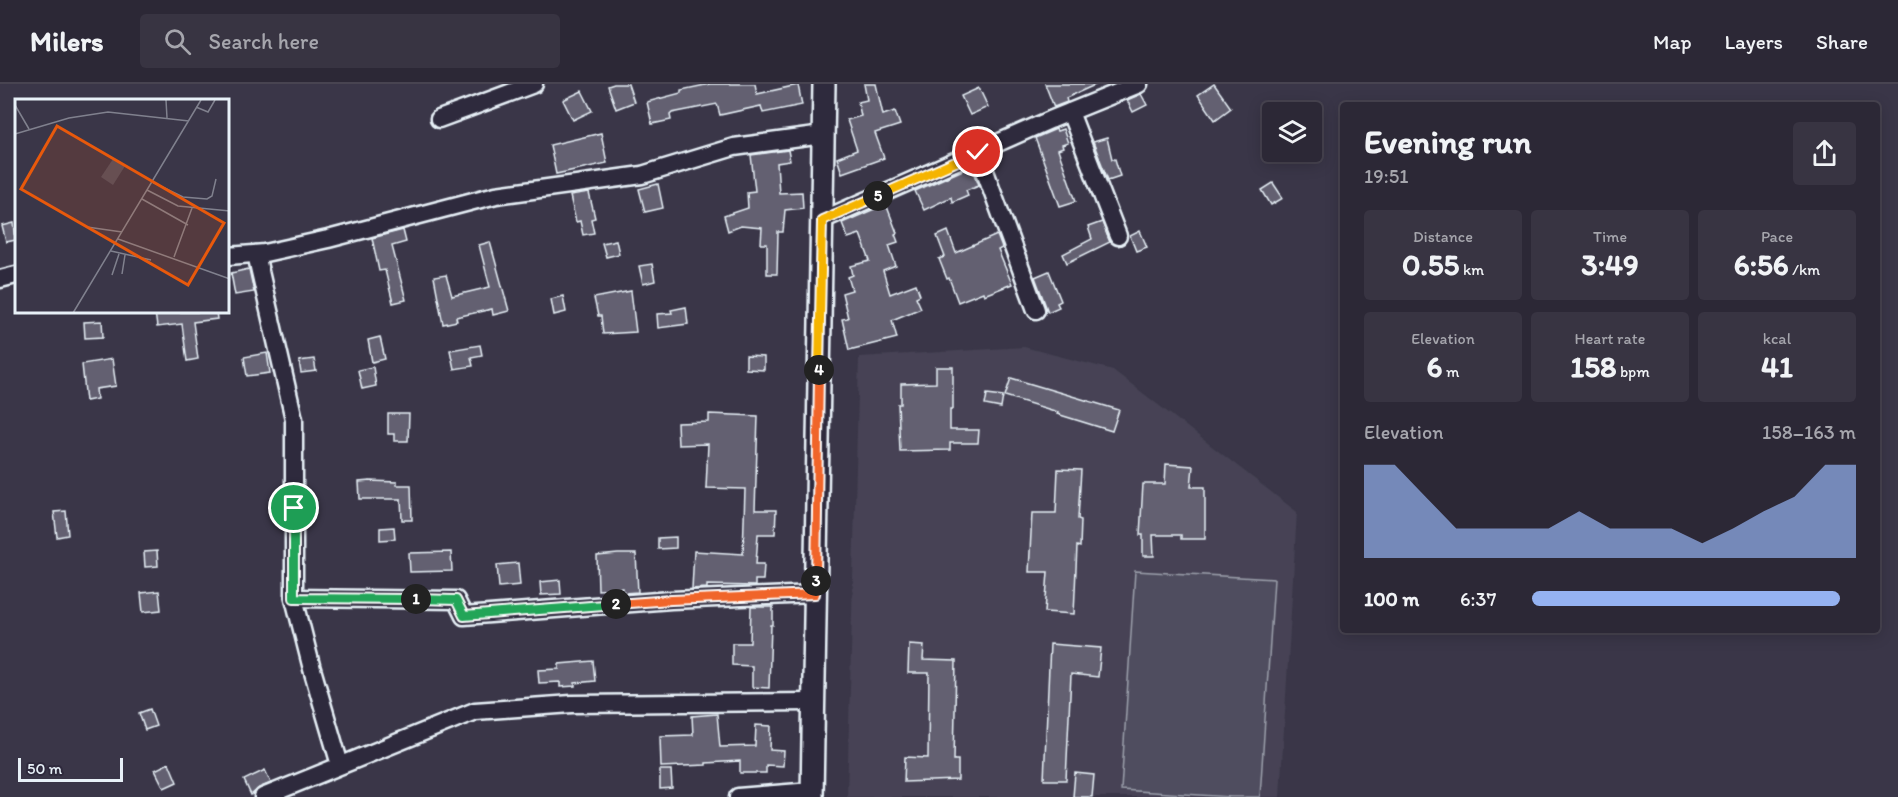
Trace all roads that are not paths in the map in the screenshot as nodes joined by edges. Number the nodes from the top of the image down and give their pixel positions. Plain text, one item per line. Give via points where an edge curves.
1 (534, 84) edge
2 (824, 84) edge
3 (1139, 84) edge
4 (1070, 112) junction
5 (439, 119) dead end
6 (823, 135) junction
7 (978, 152) junction
8 (822, 220) junction
9 (1118, 236) dead end
10 (256, 254) junction
11 (230, 256) edge
12 (15, 275) edge
13 (0, 279) edge
14 (1036, 310) dead end
15 (815, 594) junction
16 (294, 598) junction
17 (813, 702) junction
18 (340, 765) junction
19 (812, 794) edge
20 (263, 797) edge
21 (738, 797) edge

1 - 5 street
2 - 6 street
3 - 4 street
4 - 7 street
4 - 9 street
6 - 8 street
6 - 10 street via 734,147 642,175 496,195
7 - 8 street
7 - 14 street
8 - 15 street
10 - 11 street
10 - 16 street via 294,419
12 - 13 street
15 - 16 street via 671,600 464,616 456,600
15 - 17 street
16 - 18 street
17 - 18 street via 572,704 475,711
17 - 19 street
18 - 20 street
19 - 21 street

